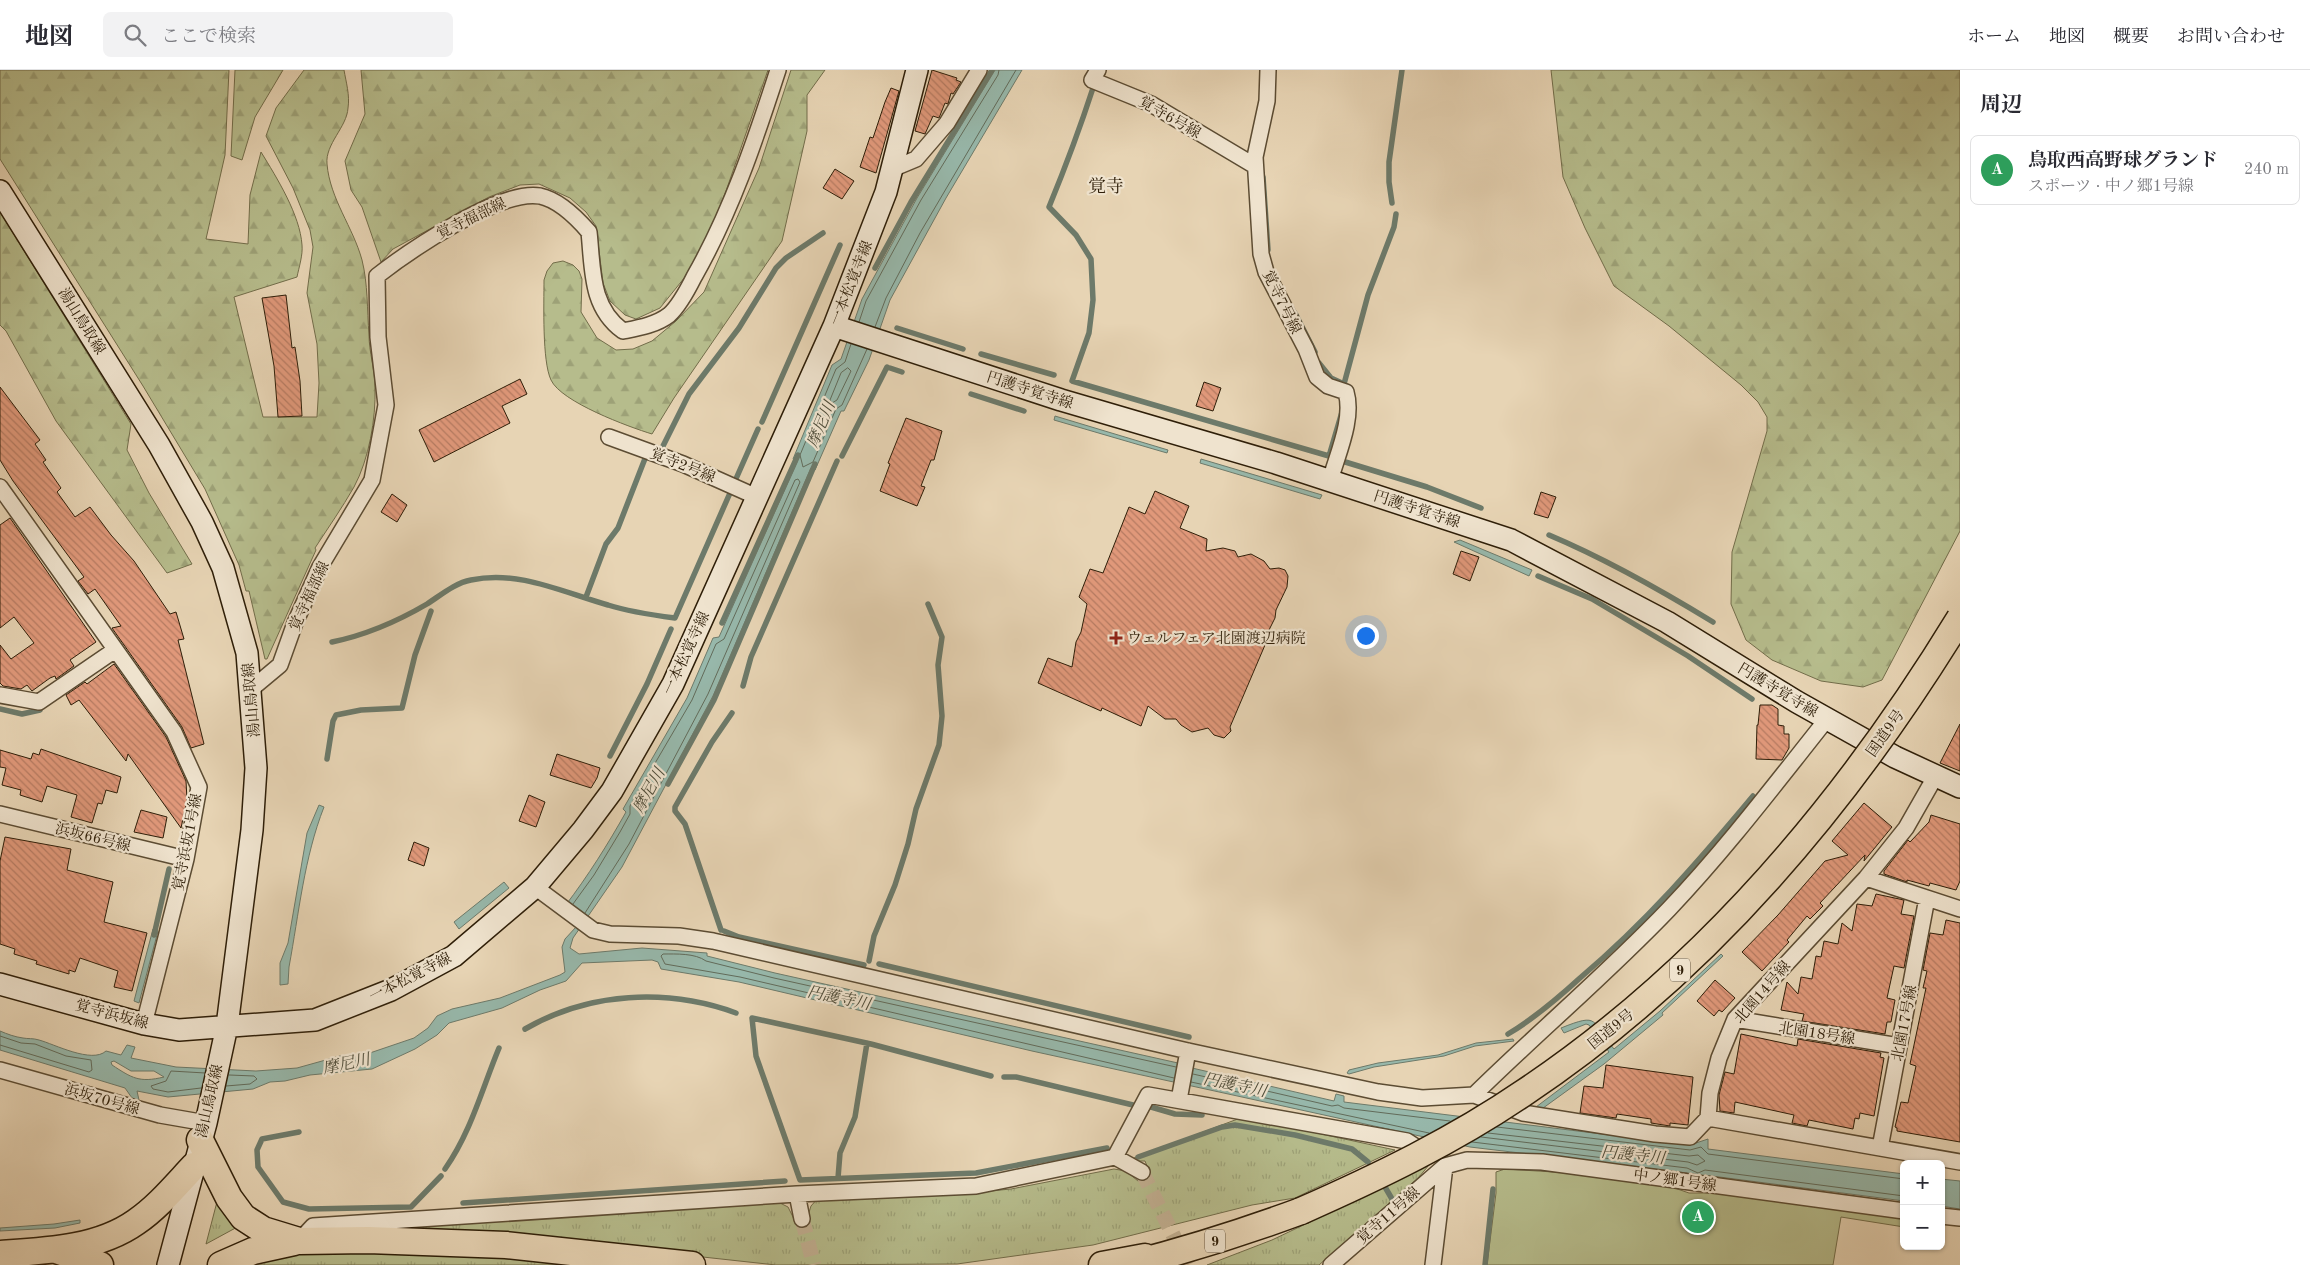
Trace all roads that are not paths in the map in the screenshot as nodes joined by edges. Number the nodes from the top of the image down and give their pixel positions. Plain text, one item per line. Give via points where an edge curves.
1 (778, 70) edge
2 (917, 70) edge
3 (979, 70) edge
4 (1098, 70) edge
5 (1268, 70) edge
6 (1255, 166) junction
7 (892, 169) junction
8 (0, 190) edge
9 (840, 328) junction
10 (609, 437) dead end
11 (1330, 481) junction
12 (2, 495) edge
13 (757, 497) junction
14 (1960, 618) edge
15 (115, 650) junction
16 (250, 690) junction
17 (0, 695) edge
18 (1827, 719) junction
19 (1935, 777) junction
20 (1960, 787) edge
21 (0, 814) edge
22 (186, 859) junction
23 (1866, 878) junction
24 (542, 893) junction
25 (1927, 898) junction
26 (1960, 909) edge
27 (0, 984) edge
28 (1735, 1019) junction
29 (144, 1024) junction
30 (227, 1026) junction
31 (1900, 1046) junction
32 (1188, 1051) junction
33 (0, 1070) edge
34 (1474, 1095) junction
35 (1179, 1100) junction
36 (1708, 1118) junction
37 (203, 1132) junction
38 (1880, 1148) junction
39 (1116, 1157) junction
40 (1960, 1162) edge
41 (194, 1166) junction
42 (1446, 1166) junction
43 (1142, 1172) tunnel mouth
44 (797, 1194) junction
45 (1900, 1210) edge
46 (1945, 1216) edge
47 (802, 1218) tunnel mouth
48 (1960, 1218) edge
49 (1251, 1230) junction
50 (299, 1241) junction
51 (56, 1250) junction
52 (0, 1254) edge
53 (100, 1265) edge
54 (168, 1265) edge
55 (222, 1265) edge
56 (692, 1265) edge
57 (1102, 1265) edge
58 (1128, 1265) edge
59 (1176, 1265) edge
60 (1332, 1265) edge
61 (1434, 1265) edge

1 - 16 street, 覚寺福部線 via 715,240 669,314 646,327 623,331 611,323 601,308 595,288 589,232 563,207 540,196 518,196 497,204 429,239 377,276 378,336 386,405 372,480 320,567 280,665
2 - 7 main road, 一本松覚寺線
3 - 7 street via 947,123 916,159
4 - 6 street, 覚寺6号線 via 1092,80 1151,104
5 - 6 street, 覚寺7号線 via 1267,101
6 - 11 street, 覚寺7号線 via 1261,254 1266,272 1317,377 1328,386 1346,392 1349,402
7 - 9 main road, 一本松覚寺線
8 - 16 main road, 湯山鳥取線 via 159,444 202,522 223,568 247,653
9 - 11 main road, 円護寺覚寺線 via 1061,400
9 - 13 main road, 一本松覚寺線
10 - 13 street, 覚寺2号線 via 683,464
11 - 18 main road, 円護寺覚寺線 via 1512,540 1667,622
12 - 15 street, 覚寺浜坂1号線
13 - 24 main road, 一本松覚寺線 via 673,684 612,791
14 - 49 highway, 国道9号 / 9, bridge via 1881,739 1794,852 1727,924 1660,988 1560,1068 1496,1111 1407,1162 1301,1211
15 - 17 street via 39,702
15 - 22 street, 覚寺浜坂1号線 via 174,732 199,788
16 - 30 main road, 湯山鳥取線 via 256,768 252,830
18 - 19 main road, 円護寺覚寺線
18 - 34 street via 1728,843 1670,909
19 - 20 main road, 円護寺覚寺線
19 - 23 street, 北園14号線 via 1906,828
21 - 22 street, 浜坂66号線
22 - 29 street, 覚寺浜坂1号線
23 - 25 street
23 - 28 street, 北園14号線
24 - 30 main road, 一本松覚寺線 via 454,956 391,990 315,1020
24 - 32 street via 587,927 610,934 679,936 713,941
25 - 26 street
25 - 31 street, 北園17号線
27 - 29 main road, 覚寺浜坂線
28 - 31 street, 北園18号線
28 - 36 street, 北園14号線 via 1719,1058 1710,1093
29 - 30 main road, 覚寺浜坂線 via 179,1030
30 - 37 main road, 湯山鳥取線
31 - 38 street, 北園17号線
32 - 34 street via 1378,1092 1422,1098
32 - 35 street
33 - 37 street, 浜坂70号線 via 160,1115
34 - 36 street via 1523,1113 1654,1134 1690,1137
35 - 39 street via 1148,1095
35 - 42 street via 1407,1141
36 - 38 street
37 - 41 main road, 湯山鳥取線
37 - 50 highway via 229,1198 243,1217 263,1230
38 - 40 street
39 - 43 street
39 - 44 street via 976,1186
41 - 51 highway via 147,1214 130,1226 105,1238
41 - 54 main road, 湯山鳥取線
42 - 45 street, 中ノ郷1号線 via 1467,1160 1542,1162
42 - 60 street, 覚寺11号線
42 - 61 street
44 - 47 street
44 - 50 street via 313,1226
46 - 48 street
49 - 57 highway
49 - 58 highway, 国道9号 / 9
49 - 59 highway
50 - 55 highway via 254,1251
50 - 56 highway via 506,1245
51 - 52 highway
51 - 53 highway

